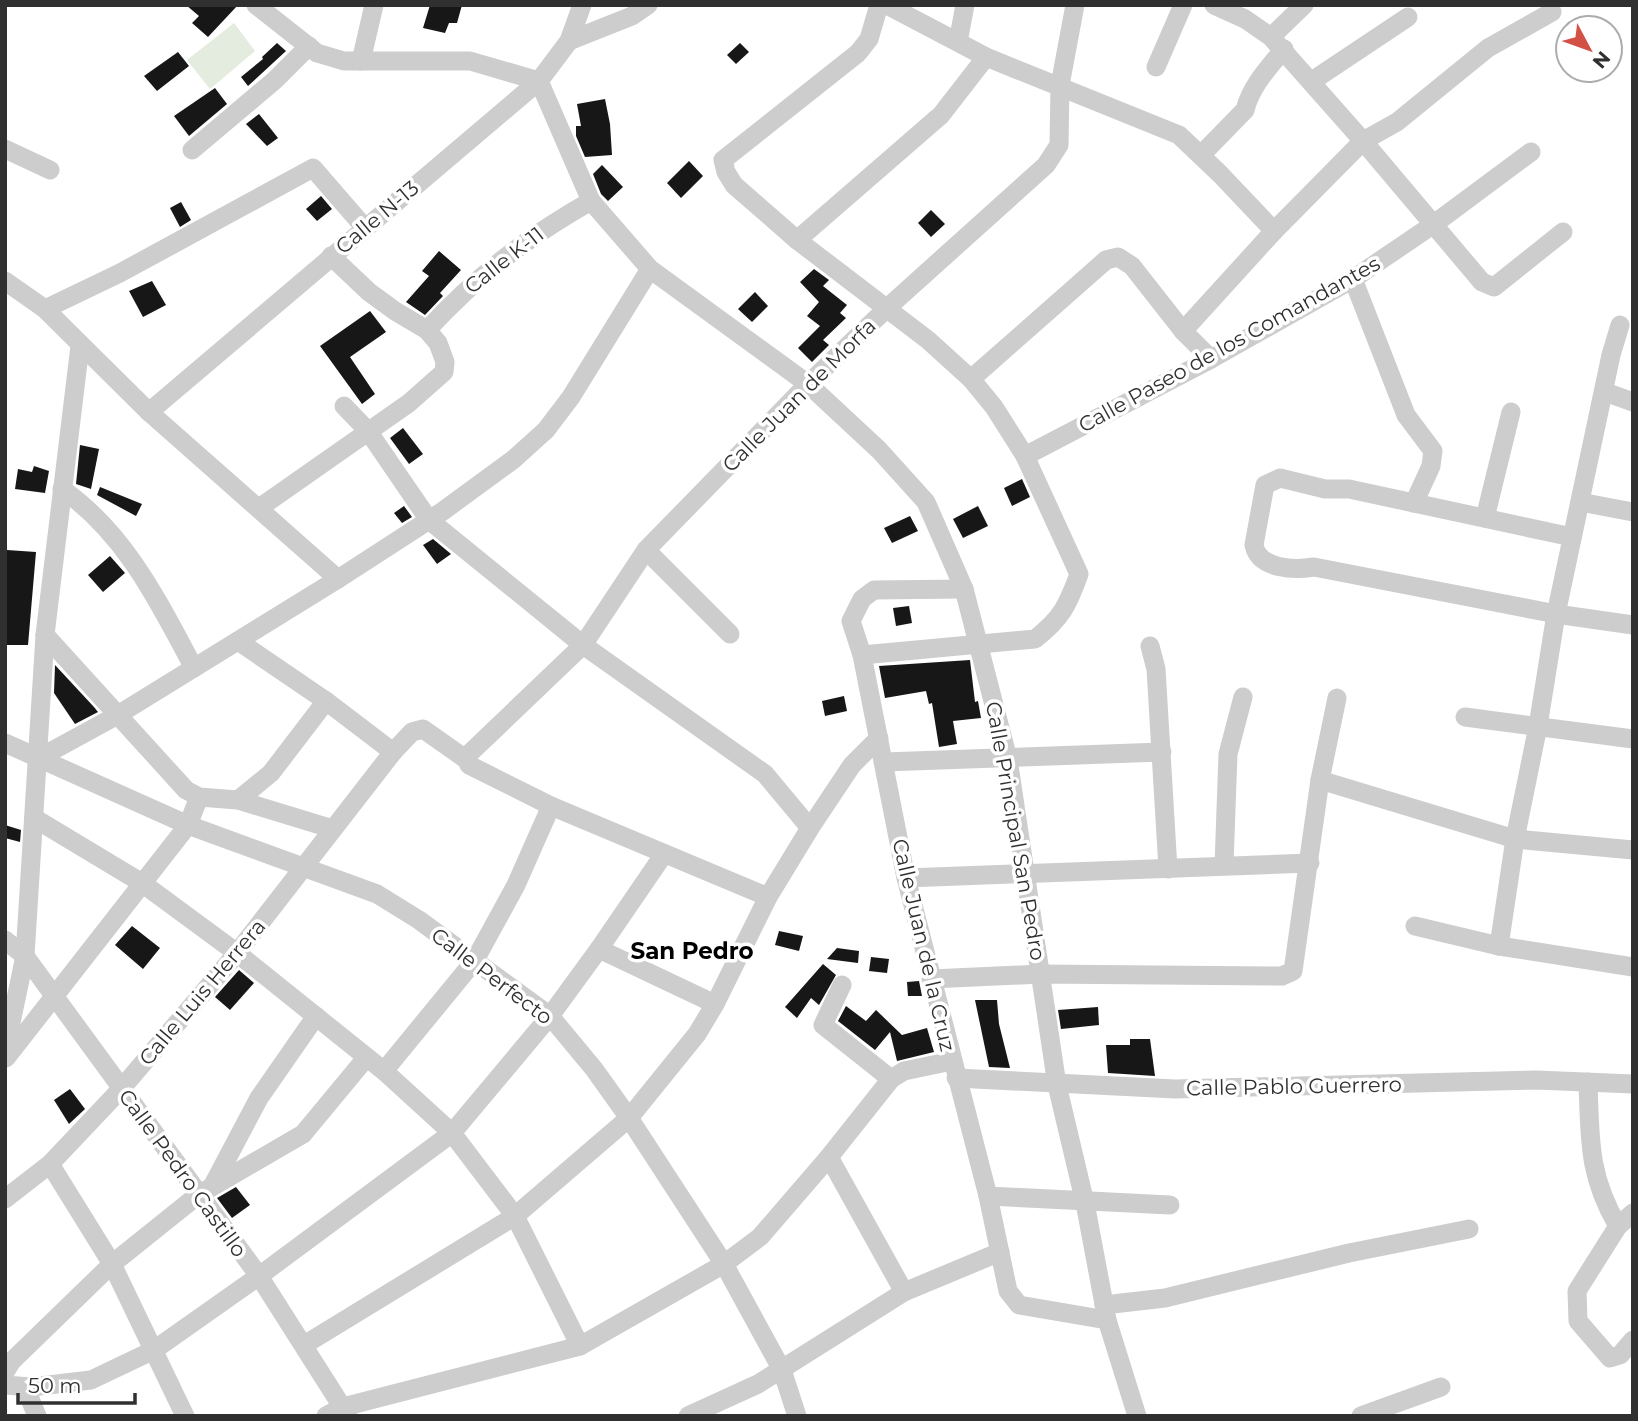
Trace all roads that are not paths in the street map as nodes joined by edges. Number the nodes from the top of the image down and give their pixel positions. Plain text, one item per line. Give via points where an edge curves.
1 (256, 5) edge
2 (374, 5) edge
3 (582, 5) edge
4 (879, 5) edge
5 (887, 5) edge
6 (965, 5) edge
7 (1075, 5) edge
8 (1183, 5) edge
9 (1214, 5) edge
10 (1304, 5) edge
11 (633, 9) edge
12 (1552, 12) dead end
13 (1408, 17) dead end
14 (569, 41) junction
15 (958, 42) junction
16 (1278, 43) junction
17 (309, 46) junction
18 (986, 57) junction
19 (361, 61) junction
20 (1156, 67) dead end
21 (539, 81) junction
22 (1311, 81) junction
23 (1060, 85) junction
24 (1363, 141) junction
25 (5, 149) edge
26 (192, 150) dead end
27 (1531, 152) dead end
28 (1201, 155) junction
29 (50, 170) dead end
30 (591, 201) junction
31 (1434, 224) junction
32 (365, 228) junction
33 (1274, 231) junction
34 (1563, 232) dead end
35 (797, 240) junction
36 (331, 256) junction
37 (650, 269) junction
38 (1353, 279) junction
39 (5, 281) edge
40 (45, 309) junction
41 (886, 309) junction
42 (1620, 325) dead end
43 (427, 330) junction
44 (1183, 331) junction
45 (80, 346) junction
46 (1211, 359) junction
47 (971, 379) junction
48 (808, 384) junction
49 (1605, 392) junction
50 (1633, 402) edge
51 (344, 406) dead end
52 (149, 412) junction
53 (1511, 412) dead end
54 (368, 431) junction
55 (1025, 456) junction
56 (62, 489) junction
57 (1580, 502) junction
58 (1413, 503) junction
59 (259, 508) junction
60 (1633, 512) edge
61 (1485, 518) junction
62 (429, 520) junction
63 (1572, 537) junction
64 (646, 550) junction
65 (338, 579) junction
66 (964, 589) junction
67 (1556, 614) junction
68 (1633, 625) edge
69 (730, 634) dead end
70 (44, 635) junction
71 (238, 641) junction
72 (583, 645) junction
73 (980, 645) junction
74 (1150, 646) dead end
75 (862, 655) junction
76 (194, 667) junction
77 (1243, 697) dead end
78 (1337, 698) dead end
79 (326, 701) junction
80 (116, 716) junction
81 (1465, 717) dead end
82 (1538, 726) junction
83 (879, 738) junction
84 (1633, 739) edge
85 (5, 743) edge
86 (393, 752) junction
87 (1162, 752) junction
88 (37, 759) junction
89 (1008, 759) junction
90 (884, 762) junction
91 (468, 763) junction
92 (1320, 780) junction
93 (199, 797) junction
94 (238, 800) junction
95 (551, 806) junction
96 (34, 818) junction
97 (188, 825) junction
98 (810, 828) junction
99 (333, 829) junction
100 (1515, 839) junction
101 (1633, 850) edge
102 (664, 854) junction
103 (1310, 863) junction
104 (1224, 865) junction
105 (303, 868) junction
106 (1168, 869) junction
107 (1024, 874) junction
108 (906, 878) junction
109 (142, 883) junction
110 (768, 897) junction
111 (1415, 926) dead end
112 (5, 940) edge
113 (1500, 946) junction
114 (599, 950) junction
115 (237, 953) junction
116 (25, 956) junction
117 (475, 960) junction
118 (1633, 967) edge
119 (1041, 974) junction
120 (931, 978) junction
121 (842, 985) dead end
122 (54, 996) junction
123 (715, 1004) junction
124 (316, 1016) junction
125 (550, 1016) junction
126 (5, 1051) edge
127 (366, 1058) junction
128 (5, 1059) edge
129 (954, 1070) junction
130 (384, 1071) junction
131 (891, 1079) junction
132 (1588, 1082) junction
133 (1633, 1084) edge
134 (1057, 1085) junction
135 (121, 1089) junction
136 (629, 1118) junction
137 (452, 1133) junction
138 (829, 1157) junction
139 (50, 1164) junction
140 (205, 1191) junction
141 (988, 1196) junction
142 (5, 1199) edge
143 (1085, 1203) junction
144 (1170, 1205) dead end
145 (515, 1216) junction
146 (1625, 1220) edge
147 (1469, 1229) dead end
148 (1000, 1252) junction
149 (112, 1264) junction
150 (724, 1264) junction
151 (259, 1276) junction
152 (904, 1292) junction
153 (1106, 1312) junction
154 (1633, 1340) edge
155 (304, 1345) junction
156 (580, 1346) junction
157 (154, 1350) junction
158 (782, 1370) junction
159 (5, 1372) edge
160 (15, 1386) edge
161 (1441, 1387) dead end
162 (339, 1413) edge
163 (1372, 1414) edge
164 (37, 1416) edge
165 (185, 1416) edge
166 (688, 1416) edge
167 (797, 1416) edge
168 (1137, 1416) edge

1 - 17 street
2 - 19 street
3 - 14 street, Calle N-13
4 - 35 street via 869,39 858,53 723,160 734,185
5 - 15 street
6 - 15 street
7 - 23 street, Calle Juan de Morfa
8 - 20 street
9 - 16 street via 1245,19
10 - 16 street
11 - 14 street
12 - 24 street via 1488,48 1397,121
13 - 22 street
14 - 21 street, Calle N-13
15 - 18 street
16 - 22 street
16 - 28 street via 1245,110
17 - 19 street via 344,61
17 - 26 street
18 - 23 street
18 - 35 street via 941,115
19 - 21 street via 470,61
21 - 30 street, Calle Principal San Pedro
21 - 32 street, Calle N-13
22 - 24 street
23 - 28 street via 1179,135
23 - 41 street, Calle Juan de Morfa via 1059,145 1046,165
24 - 31 street
24 - 33 street
25 - 29 street
27 - 31 street, Calle Paseo de los Comandantes
28 - 33 street
30 - 37 street, Calle Principal San Pedro
30 - 43 street, Calle K-11 via 503,258
31 - 34 street via 1482,282 1494,287
31 - 38 street, Calle Paseo de los Comandantes
32 - 36 street, Calle N-13
32 - 40 street via 313,168
33 - 44 street
35 - 41 street
36 - 43 street via 369,292
36 - 52 street, Calle N-13
37 - 48 street, Calle Principal San Pedro
37 - 62 street via 546,430
38 - 46 street, Calle Paseo de los Comandantes
38 - 58 street via 1406,415 1433,452
39 - 40 street
40 - 45 street
41 - 47 street
41 - 48 street, Calle Juan de Morfa
42 - 49 street
43 - 54 street via 442,353 444,372
44 - 46 street
44 - 47 street via 1132,266 1118,257 1106,260
45 - 52 street
45 - 56 street
46 - 55 street, Calle Paseo de los Comandantes
47 - 55 street
48 - 64 street, Calle Juan de Morfa
48 - 66 street, Calle Principal San Pedro via 879,450 926,502
49 - 50 street
49 - 57 street
51 - 54 street
52 - 59 street
53 - 61 street
54 - 59 street
54 - 62 street
55 - 73 street via 1079,574 1069,603 1055,624 1035,639
56 - 70 street
56 - 76 street via 95,516 125,550 151,587
57 - 60 street
57 - 63 street
58 - 61 street
58 - 67 street via 1280,478 1265,485 1255,551 1288,570 1314,567
59 - 65 street
61 - 63 street
62 - 65 street
62 - 72 street
63 - 67 street
64 - 69 street
64 - 72 street, Calle Juan de Morfa
65 - 71 street
66 - 73 street, Calle Principal San Pedro
66 - 75 street, Calle Juan de la Cruz via 874,590 851,621
67 - 68 street
67 - 82 street
70 - 80 street
70 - 88 street
71 - 76 street
71 - 79 street
72 - 91 street, Calle Juan de Morfa via 470,753
72 - 98 street via 765,774
73 - 75 street
73 - 89 street, Calle Principal San Pedro
74 - 87 street
75 - 83 street, Calle Juan de la Cruz
76 - 80 street
77 - 104 street via 1228,754
78 - 92 street
79 - 86 street
79 - 94 street via 271,773
80 - 88 street
80 - 93 street via 186,790
81 - 82 street
82 - 84 street
82 - 100 street
83 - 90 street, Calle Juan de la Cruz
83 - 98 street via 852,765
85 - 88 street, Calle Perfecto
86 - 91 street, Calle Luis Herrera via 412,732 424,729
86 - 99 street, Calle Luis Herrera
87 - 89 street
87 - 106 street
88 - 96 street
88 - 97 street, Calle Perfecto
89 - 90 street
89 - 107 street, Calle Principal San Pedro
90 - 108 street, Calle Juan de la Cruz
91 - 95 street
92 - 100 street
92 - 103 street
93 - 94 street
93 - 97 street
94 - 99 street
95 - 102 street
95 - 117 street via 516,886
96 - 109 street
96 - 116 street
97 - 105 street, Calle Perfecto
97 - 109 street
98 - 110 street
99 - 105 street, Calle Luis Herrera
100 - 101 street
100 - 113 street
102 - 110 street
102 - 114 street
103 - 104 street
103 - 119 street via 1293,971 1282,976
104 - 106 street
105 - 115 street, Calle Luis Herrera
105 - 117 street, Calle Perfecto via 377,894
106 - 107 street
107 - 108 street
107 - 119 street, Calle Principal San Pedro
108 - 120 street, Calle Juan de la Cruz
109 - 115 street
109 - 122 street
110 - 123 street
111 - 113 street
112 - 116 street, Calle Pedro Castillo
113 - 118 street
114 - 123 street
114 - 125 street
115 - 124 street
115 - 135 street, Calle Luis Herrera
116 - 122 street, Calle Pedro Castillo
116 - 126 street
117 - 125 street, Calle Perfecto
117 - 130 street
119 - 120 street
119 - 134 street, Calle Principal San Pedro
120 - 129 street, Calle Juan de la Cruz
121 - 131 street via 823,1025
122 - 128 street
122 - 135 street, Calle Pedro Castillo
123 - 136 street via 697,1034
124 - 127 street
124 - 140 street via 259,1098
125 - 136 street, Calle Perfecto
125 - 137 street
127 - 130 street
127 - 140 street via 303,1133
129 - 131 street, Calle Pablo Guerrero via 904,1071
129 - 134 street, Calle Pablo Guerrero
129 - 141 street, Calle Juan de la Cruz
130 - 137 street
131 - 138 street
132 - 133 street, Calle Pablo Guerrero
132 - 134 street, Calle Pablo Guerrero via 1175,1089
132 - 146 street via 1595,1179 1604,1203
134 - 143 street, Calle Principal San Pedro
135 - 139 street, Calle Luis Herrera
135 - 140 street, Calle Pedro Castillo
136 - 145 street
136 - 150 street, Calle Perfecto
137 - 145 street
137 - 151 street
138 - 150 street via 760,1237
138 - 152 street
139 - 142 street, Calle Luis Herrera
139 - 149 street
140 - 149 street
140 - 151 street, Calle Pedro Castillo
141 - 143 street
141 - 148 street, Calle Juan de la Cruz
143 - 144 street
143 - 153 street, Calle Principal San Pedro
145 - 155 street
145 - 156 street
146 - 154 street via 1577,1291 1578,1321 1610,1358 1620,1355
147 - 153 street, Calle Juan de la Cruz
148 - 152 street
148 - 153 street, Calle Juan de la Cruz via 1008,1291 1019,1305
149 - 157 street
149 - 159 street
150 - 156 street
150 - 158 street, Calle Perfecto
151 - 155 street, Calle Pedro Castillo
151 - 157 street
152 - 158 street
153 - 168 street, Calle Principal San Pedro
155 - 162 street, Calle Pedro Castillo
156 - 162 street
157 - 160 street via 91,1380
157 - 165 street
158 - 166 street
158 - 167 street, Calle Perfecto
160 - 164 street
161 - 163 street

